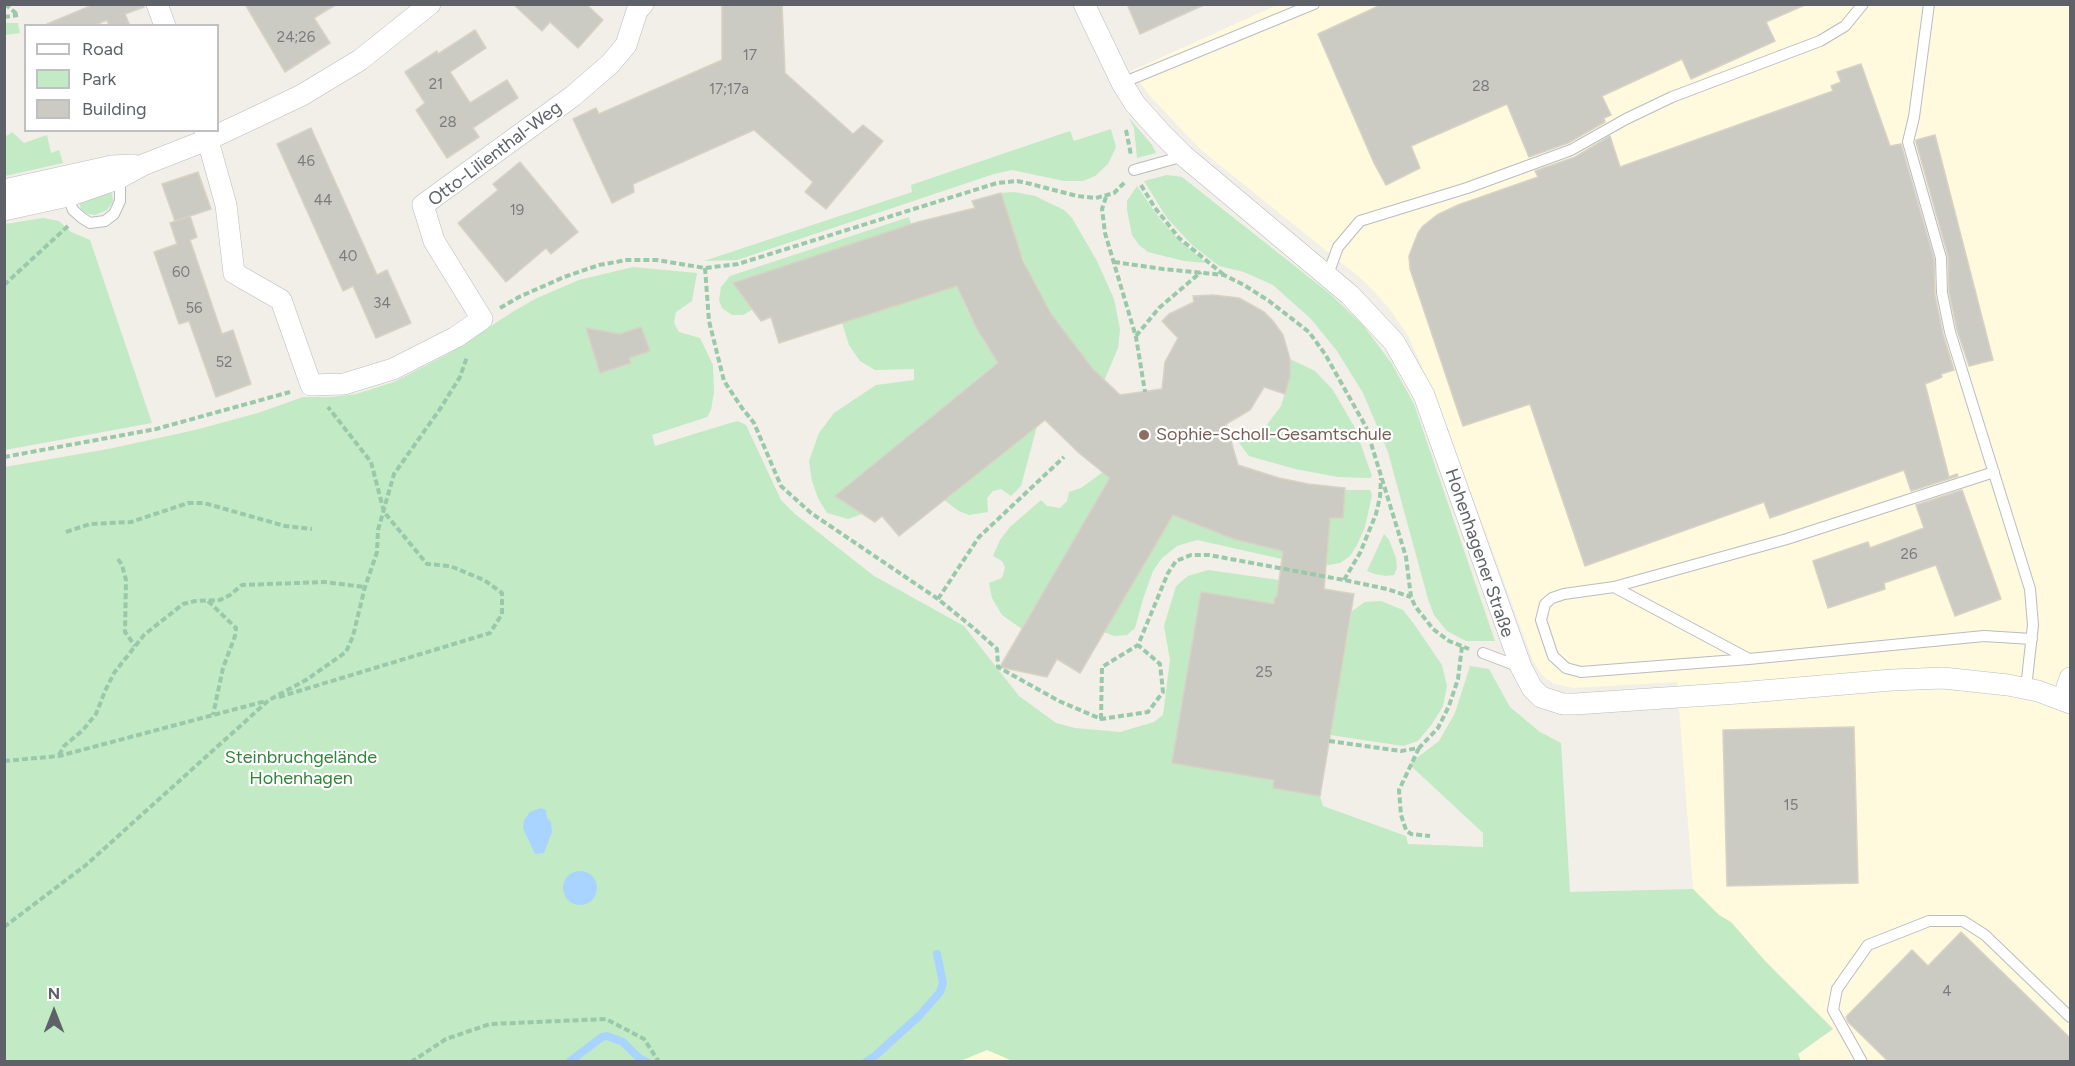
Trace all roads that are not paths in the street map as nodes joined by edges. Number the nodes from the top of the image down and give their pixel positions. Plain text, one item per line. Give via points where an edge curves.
1 (157, 4) edge
2 (430, 4) edge
3 (643, 4) edge
4 (1084, 4) edge
5 (1314, 4) edge
6 (1863, 4) edge
7 (1929, 4) edge
8 (164, 24) edge
9 (1122, 83) junction
10 (219, 130) edge
11 (207, 135) edge
12 (1184, 156) junction
13 (1134, 170) road end
14 (115, 173) junction
15 (65, 187) junction
16 (4, 190) edge
17 (4, 210) edge
18 (1327, 277) junction
19 (1994, 472) junction
20 (1614, 587) junction
21 (2032, 639) junction
22 (1483, 653) road end
23 (1749, 660) junction
24 (1521, 668) junction
25 (2070, 678) edge
26 (2026, 688) junction
27 (2070, 695) edge
28 (2070, 703) edge
29 (2070, 1017) edge
30 (1862, 1062) edge

1 - 8 street
2 - 10 street via 360,60 302,95
3 - 11 street, Otto-Lilienthal-Weg via 626,45 610,64 573,96 423,205 434,241 482,319 393,369 344,384 311,385 281,300 234,273 226,205
4 - 9 street, Hohenhagener Straße
5 - 9 lane
6 - 18 lane via 1845,26 1820,41 1672,97 1571,150 1360,221 1338,247
7 - 19 lane via 1908,142 1941,258 1942,292 1950,332
9 - 12 street, Hohenhagener Straße via 1135,104
11 - 14 street via 143,165
12 - 13 lane
12 - 18 street, Hohenhagener Straße
14 - 15 street
14 - 15 lane via 120,201 105,221 90,223 82,218 73,210
15 - 16 street
15 - 17 street
18 - 24 street, Hohenhagener Straße via 1394,342 1419,385
19 - 20 lane via 1787,539
19 - 21 lane via 2030,590
20 - 23 lane
20 - 23 lane via 1564,594 1545,604 1541,621 1553,656 1566,668 1581,672
21 - 23 lane via 1984,636
21 - 26 lane
22 - 24 lane
24 - 26 street, Hohenhagener Straße via 1541,697 1563,704 1913,679 1977,680
25 - 27 street via 2066,690
26 - 28 street, Hohenhagener Straße
29 - 30 lane via 1985,935 1963,921 1929,921 1868,945 1837,989 1833,1010

